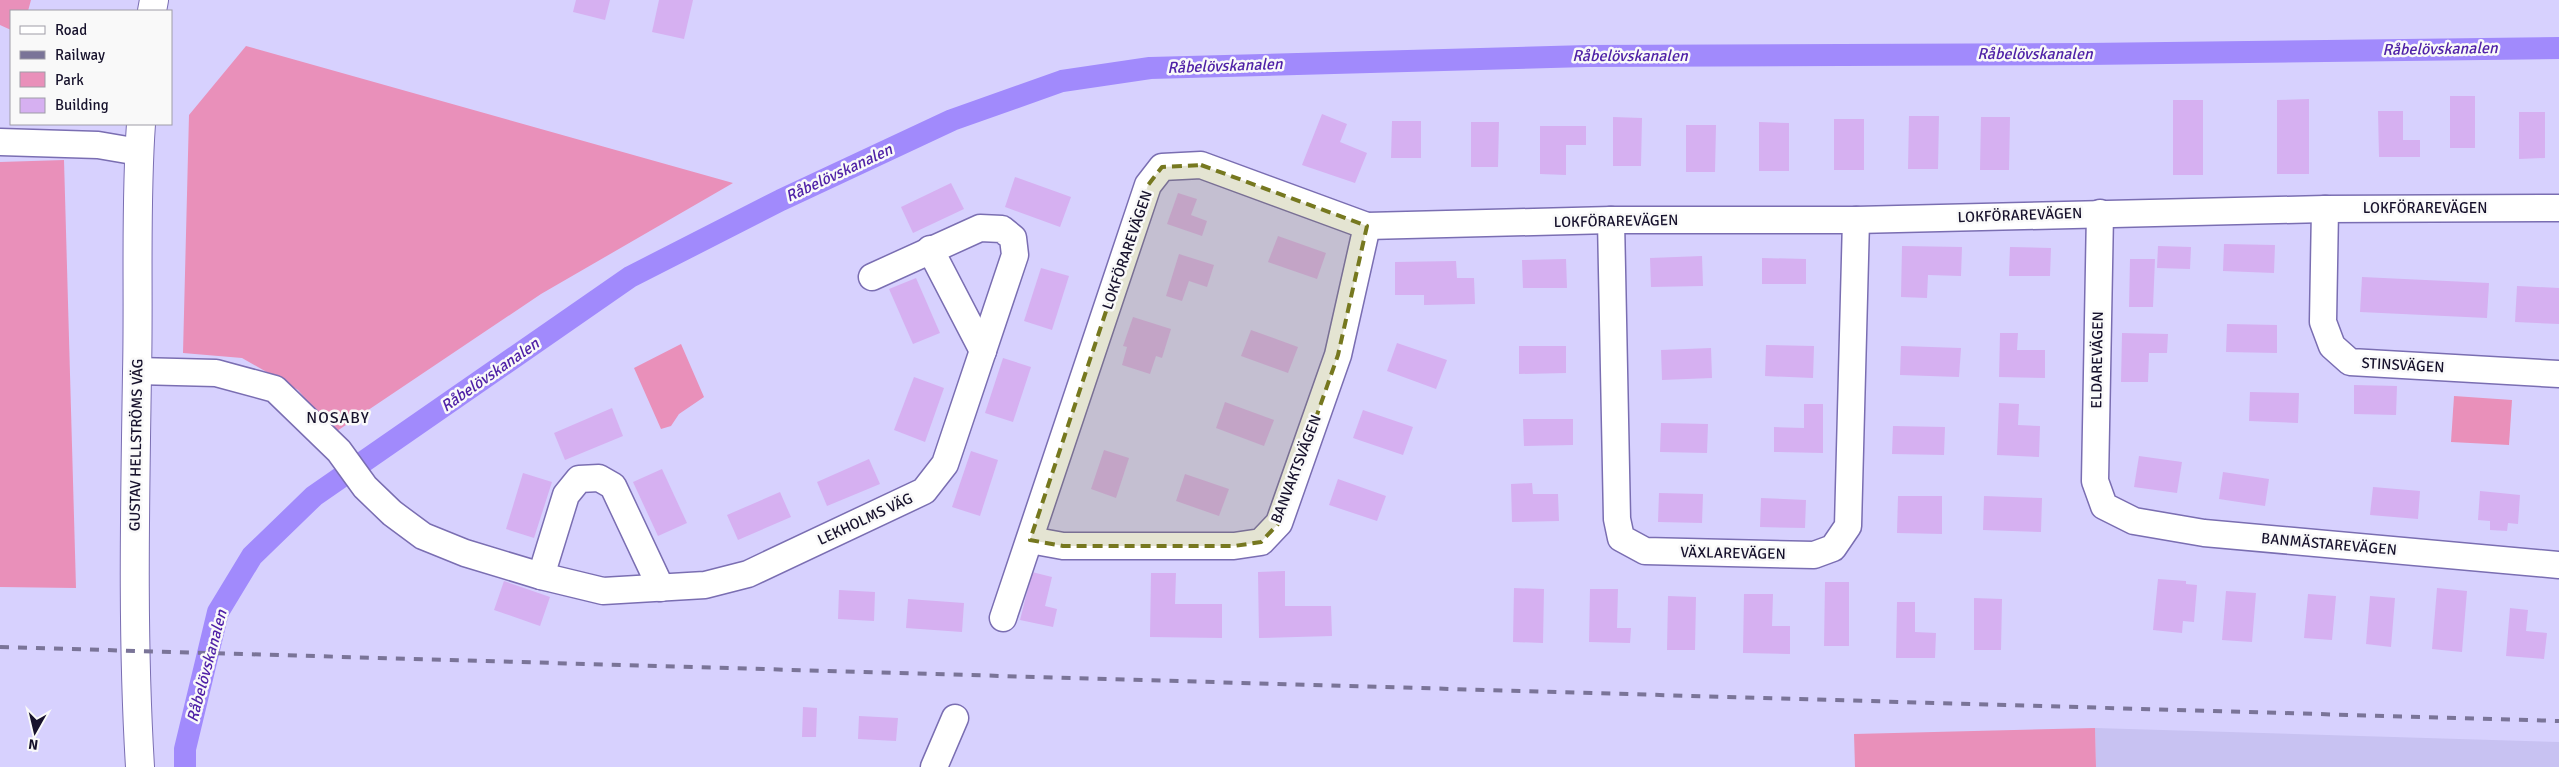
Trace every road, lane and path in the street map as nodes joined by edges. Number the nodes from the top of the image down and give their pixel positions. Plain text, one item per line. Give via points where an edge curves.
1 (141, 125) edge
2 (0, 142) edge
3 (139, 152) junction
4 (2559, 208) edge
5 (2325, 209) junction
6 (2100, 213) junction
7 (1611, 220) junction
8 (1856, 220) junction
9 (1366, 226) junction
10 (930, 249) junction
11 (872, 277) dead end
12 (983, 351) junction
13 (137, 371) junction
14 (2559, 374) edge
15 (2104, 506) joint
16 (1030, 540) junction
17 (2559, 565) edge
18 (542, 576) junction
19 (661, 588) junction
20 (1003, 618) dead end
21 (955, 718) dead end
22 (140, 767) edge
23 (934, 767) edge

1 - 3 street, GUSTAV HELLSTRÖMS VÄG
2 - 3 street via 98,145
3 - 13 street, GUSTAV HELLSTRÖMS VÄG
4 - 5 street, LOKFÖRAREVÄGEN
5 - 6 street, LOKFÖRAREVÄGEN
5 - 14 street, STINSVÄGEN via 2323,322 2332,346 2350,362
6 - 8 street, LOKFÖRAREVÄGEN
6 - 15 street, ELDAREVÄGEN via 2095,482
7 - 8 street, LOKFÖRAREVÄGEN
7 - 8 street, VÄXLAREVÄGEN via 1616,519 1621,538 1645,552 1814,555 1833,548 1848,526
7 - 9 street, LOKFÖRAREVÄGEN
9 - 16 street, BANVAKTSVÄGEN via 1338,355 1279,523 1261,542 1234,546 1072,546
9 - 16 street, LOKFÖRAREVÄGEN via 1200,165 1162,167 1148,185
10 - 11 street, LEKHOLMS VÄG
10 - 12 street
10 - 12 street, LEKHOLMS VÄG via 980,228 1002,229 1013,238 1015,256
12 - 19 street, LEKHOLMS VÄG via 945,464 924,492 748,574 705,585
13 - 18 street, LEKHOLMS VÄG via 216,373 275,389 344,458 365,487 423,536 465,553
13 - 22 street, GUSTAV HELLSTRÖMS VÄG via 134,660
15 - 17 street, BANMÄSTAREVÄGEN via 2134,521 2204,533
16 - 20 street, LOKFÖRAREVÄGEN
18 - 19 street, LEKHOLMS VÄG via 603,591
18 - 19 street via 566,495 579,479 599,478 613,486
21 - 23 street

